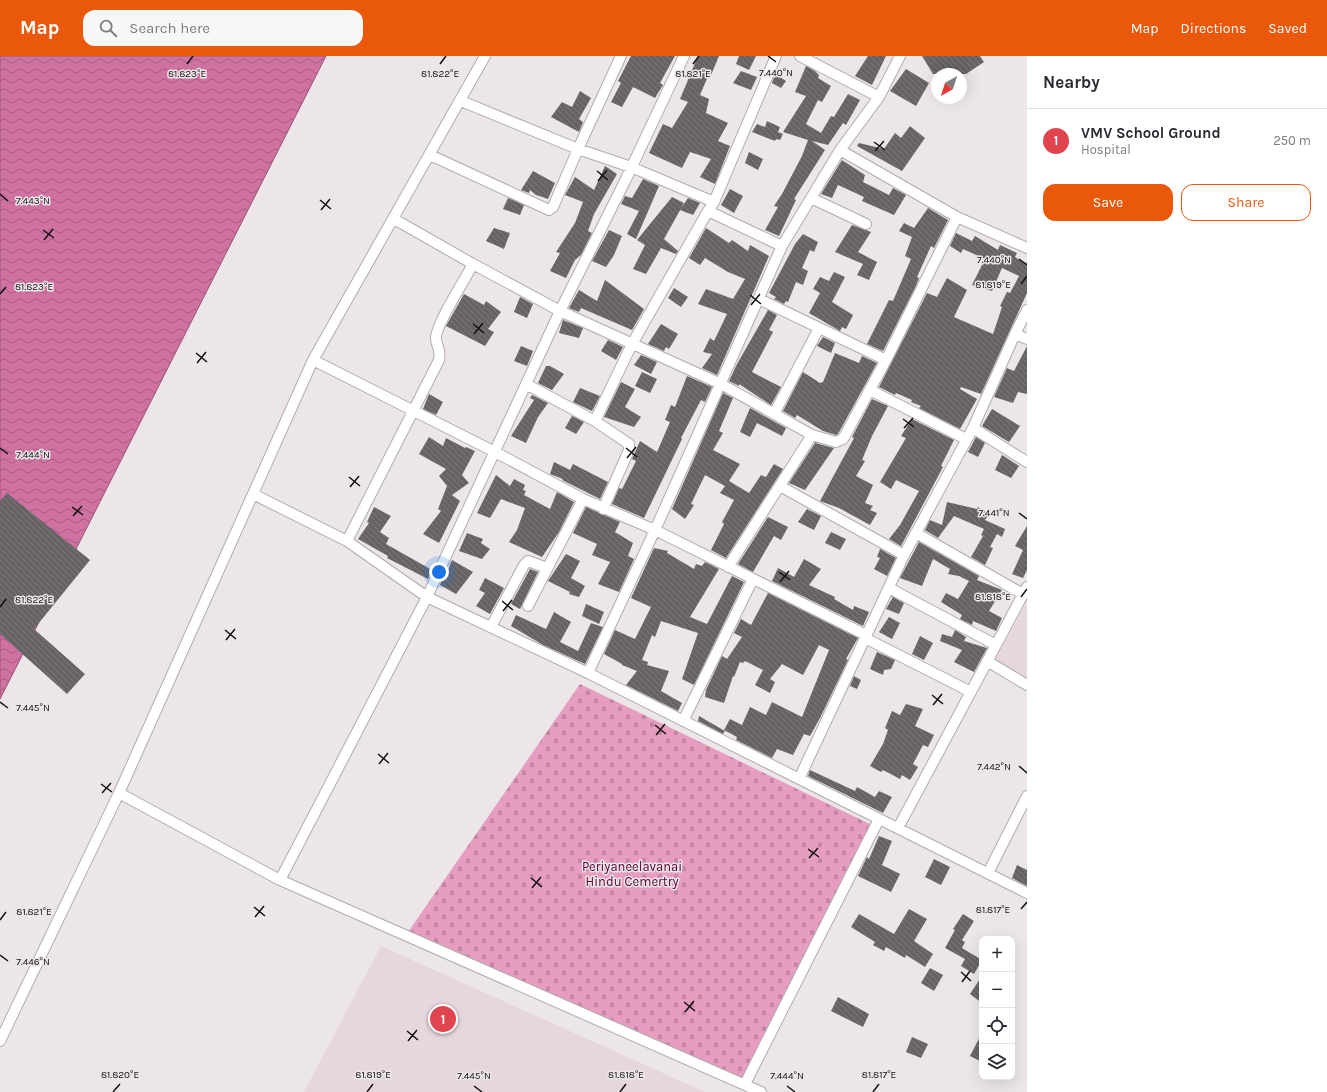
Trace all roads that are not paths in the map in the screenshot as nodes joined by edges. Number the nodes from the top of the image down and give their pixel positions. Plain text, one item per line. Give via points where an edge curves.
1 (485, 56) edge
2 (619, 56) edge
3 (684, 56) edge
4 (776, 56) edge
5 (800, 56) edge
6 (900, 56) edge
7 (879, 97) junction
8 (460, 101) junction
9 (578, 150) junction
10 (840, 150) junction
11 (430, 155) junction
12 (631, 167) junction
13 (811, 198) junction
14 (714, 202) junction
15 (708, 211) junction
16 (958, 217) junction
17 (394, 219) junction
18 (866, 224) dead end
19 (782, 246) junction
20 (1027, 248) edge
21 (473, 264) junction
22 (759, 299) junction
23 (1027, 310) edge
24 (560, 311) junction
25 (819, 328) junction
26 (1015, 334) junction
27 (1027, 340) edge
28 (632, 344) junction
29 (313, 360) junction
30 (886, 360) junction
31 (526, 384) junction
32 (721, 384) junction
33 (870, 390) junction
34 (414, 412) junction
35 (774, 414) junction
36 (595, 422) junction
37 (972, 428) junction
38 (812, 435) junction
39 (966, 439) junction
40 (495, 452) junction
41 (1027, 462) edge
42 (780, 486) junction
43 (253, 494) junction
44 (583, 499) junction
45 (603, 509) junction
46 (655, 530) junction
47 (916, 533) junction
48 (347, 541) junction
49 (904, 555) junction
50 (728, 567) junction
51 (547, 568) junction
52 (753, 579) junction
53 (890, 588) junction
54 (1025, 591) edge
55 (428, 597) junction
56 (528, 606) dead end
57 (491, 627) junction
58 (866, 636) junction
59 (996, 645) junction
60 (988, 661) junction
61 (588, 673) junction
62 (1027, 685) edge
63 (971, 692) junction
64 (683, 722) junction
65 (799, 779) junction
66 (119, 793) junction
67 (1027, 796) edge
68 (880, 819) junction
69 (898, 828) junction
70 (988, 873) junction
71 (280, 880) junction
72 (1027, 893) edge
73 (0, 1041) edge
74 (745, 1084) junction
75 (761, 1092) edge

1 - 8 street
2 - 9 street
3 - 12 street
4 - 14 street
5 - 7 street
6 - 7 street
7 - 10 street
8 - 9 street
8 - 11 street
9 - 11 street via 556,201 549,210
9 - 12 street
10 - 13 street
10 - 16 street
11 - 17 street
12 - 14 street
12 - 24 street
13 - 18 street
13 - 19 street
14 - 15 street
15 - 19 street
15 - 28 street
16 - 20 street
16 - 30 street
17 - 21 street
17 - 29 street
19 - 22 street
21 - 24 street
21 - 34 street via 439,326 436,339 440,349 439,360
22 - 25 street
22 - 32 street
23 - 26 street
24 - 28 street
24 - 31 street
25 - 30 street
25 - 35 street
26 - 27 street
26 - 37 street
28 - 32 street
28 - 36 street
29 - 34 street
29 - 43 street
30 - 33 street
31 - 36 street
31 - 40 street
32 - 35 street
32 - 46 street
33 - 38 street via 843,438 836,442
33 - 39 street
34 - 40 street
34 - 48 street
35 - 38 street
36 - 45 street via 629,444 629,450
37 - 39 street
37 - 41 street
38 - 42 street
39 - 47 street
40 - 44 street
40 - 55 street
42 - 49 street
42 - 50 street
43 - 48 street
43 - 66 street
44 - 45 street
44 - 51 street
45 - 46 street
46 - 50 street
46 - 61 street
47 - 49 street
47 - 54 street
48 - 55 street
49 - 53 street
50 - 52 street
51 - 56 street
51 - 57 street via 528,561 524,565
52 - 58 street
52 - 64 street
53 - 58 street
53 - 59 street
54 - 59 street
55 - 57 street
55 - 71 street
57 - 61 street
58 - 63 street
58 - 65 street
59 - 60 street
60 - 62 street
60 - 63 street
61 - 64 street
63 - 69 street
64 - 65 street
65 - 68 street
66 - 71 street
66 - 73 street
67 - 70 street
68 - 69 street
68 - 74 street
69 - 70 street
70 - 72 street
71 - 74 street
74 - 75 street

